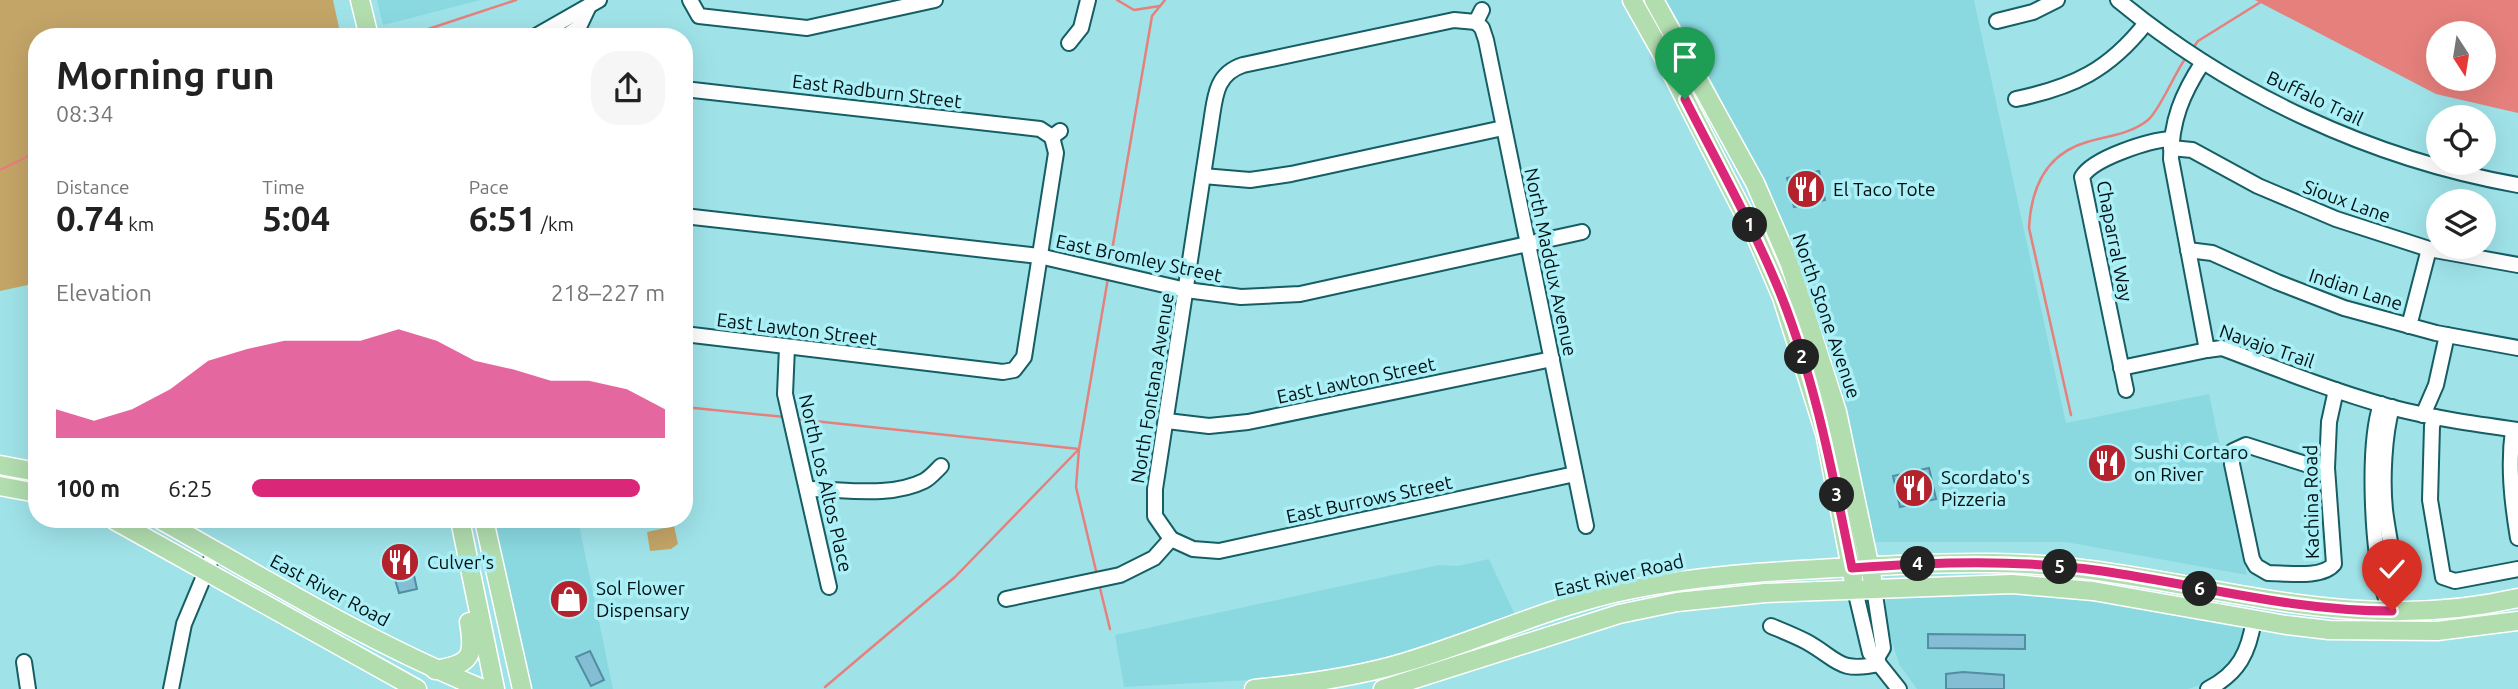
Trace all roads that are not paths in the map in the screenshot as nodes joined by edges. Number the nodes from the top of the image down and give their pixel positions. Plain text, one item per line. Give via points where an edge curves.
1 (360, 0) edge
2 (690, 0) edge
3 (935, 0) edge
4 (1088, 0) edge
5 (1632, 0) edge
6 (1654, 0) edge
7 (2057, 0) edge
8 (2118, 0) edge
9 (593, 4) edge
10 (1997, 21) dead end
11 (2146, 23) junction
12 (367, 28) edge
13 (548, 28) edge
14 (578, 28) edge
15 (1069, 43) dead end
16 (2200, 61) junction
17 (1226, 74) joint
18 (693, 90) edge
19 (2016, 99) dead end
20 (1503, 128) junction
21 (2171, 143) junction
22 (1203, 176) junction
23 (2518, 185) edge
24 (693, 217) edge
25 (1582, 232) dead end
26 (1527, 244) junction
27 (2426, 248) edge
28 (2188, 250) junction
29 (1040, 256) junction
30 (2426, 259) edge
31 (2485, 259) edge
32 (2518, 265) edge
33 (1186, 290) junction
34 (2409, 326) junction
35 (693, 335) edge
36 (2447, 335) junction
37 (787, 347) junction
38 (2518, 348) edge
39 (2207, 350) junction
40 (1552, 359) junction
41 (2121, 368) junction
42 (2126, 390) dead end
43 (2336, 390) junction
44 (2386, 405) junction
45 (2429, 416) junction
46 (1167, 421) junction
47 (2516, 430) edge
48 (0, 466) edge
49 (940, 466) dead end
50 (2327, 468) junction
51 (28, 471) edge
52 (1575, 474) junction
53 (0, 486) edge
54 (807, 489) junction
55 (28, 491) edge
56 (1586, 526) dead end
57 (129, 528) edge
58 (175, 528) edge
59 (461, 528) edge
60 (486, 528) edge
61 (2518, 538) edge
62 (1171, 540) junction
63 (215, 550) junction
64 (467, 559) junction
65 (1860, 568) junction
66 (205, 569) junction
67 (2515, 571) edge
68 (829, 587) dead end
69 (1874, 588) junction
70 (1855, 590) junction
71 (2518, 598) edge
72 (1006, 599) dead end
73 (2392, 611) junction
74 (2254, 619) junction
75 (2518, 621) edge
76 (1771, 626) dead end
77 (2394, 633) junction
78 (1878, 661) junction
79 (24, 662) dead end
80 (435, 670) junction
81 (1348, 683) edge
82 (28, 689) edge
83 (171, 689) edge
84 (417, 689) edge
85 (483, 689) edge
86 (495, 689) edge
87 (522, 689) edge
88 (1254, 689) edge
89 (1322, 689) edge
90 (1384, 689) edge
91 (1899, 689) edge
92 (2208, 689) edge

1 - 12 main road
2 - 3 street via 699,16 807,28
4 - 15 street via 1081,28
5 - 65 main road, North Stone Avenue via 1757,239 1782,298 1825,433
6 - 65 main road, North Stone Avenue via 1755,183 1790,264 1837,412
7 - 10 street
8 - 11 street, Buffalo Trail
9 - 13 street
9 - 14 street
11 - 16 street, Buffalo Trail
11 - 19 street via 2126,48 2088,76 2061,89
16 - 21 street, Navajo Trail via 2179,102
16 - 23 street, Buffalo Trail via 2284,108 2364,143
17 - 20 street, North Maddux Avenue via 1243,65 1479,16
17 - 22 street, North Fontana Avenue via 1217,88
18 - 29 street, East Radburn Street via 1056,134
20 - 22 street via 1291,174 1250,180
20 - 26 street, North Maddux Avenue
21 - 27 street, Sioux Lane via 2336,219
21 - 28 street, Navajo Trail
21 - 41 street, Chaparral Way via 2155,140 2094,164 2082,177
22 - 33 street, North Fontana Avenue
24 - 29 street, East Bromley Street
25 - 26 street, East Bromley Street
26 - 33 street, East Bromley Street via 1300,294 1241,298
26 - 40 street, North Maddux Avenue
28 - 34 street, Indian Lane via 2211,253 2305,294
28 - 39 street, Navajo Trail
29 - 33 street, East Bromley Street
29 - 37 street, East Lawton Street via 1024,357 1014,370
30 - 34 street
31 - 32 street, Sioux Lane
33 - 46 street, North Fontana Avenue
34 - 36 street, Indian Lane
35 - 37 street, East Lawton Street
36 - 38 street, Indian Lane
36 - 45 street
37 - 54 street, North Los Altos Place via 785,394
39 - 41 street
39 - 43 street, Navajo Trail via 2222,348
40 - 46 street, East Lawton Street via 1248,422 1209,426
40 - 52 street, North Maddux Avenue
41 - 42 street
43 - 44 street, Navajo Trail
43 - 50 street, Kachina Road
44 - 45 street, Navajo Trail
44 - 73 street via 2385,506 2397,592
45 - 47 street, Navajo Trail
45 - 67 street via 2430,500 2441,572 2449,581
46 - 62 street, North Fontana Avenue via 1155,516
47 - 61 street via 2510,449
48 - 51 main road
49 - 54 street via 926,481 904,487
50 - 50 street, Kachina Road via 2246,445 2233,451 2232,464 2256,566 2268,573 2328,570 2334,564
52 - 56 street, North Maddux Avenue
52 - 62 street, East Burrows Street via 1219,551 1193,549
53 - 55 main road
54 - 68 street, North Los Altos Place
57 - 66 main road
58 - 63 main road, East River Road
59 - 64 main road
60 - 87 main road
62 - 72 street via 1154,558 1120,575
63 - 66 street
63 - 80 main road, East River Road
64 - 80 main road via 463,588 473,644 457,666
64 - 86 main road
65 - 69 main road, North Stone Avenue
65 - 70 main road, North Stone Avenue
65 - 73 main road, East River Road via 2003,563 2101,571 2301,606
65 - 81 main road, East River Road via 1715,576 1615,593
66 - 83 street via 184,624
66 - 84 main road
69 - 70 main road, East River Road
69 - 74 main road, East River Road via 2011,584 2093,591
69 - 78 street via 1883,648
70 - 78 street via 1865,639
70 - 90 main road, East River Road via 1665,604 1566,629
71 - 73 main road, East River Road via 2459,608
73 - 77 street
74 - 77 main road, East River Road
74 - 92 street via 2250,646 2238,667
75 - 77 main road, East River Road
76 - 78 street via 1808,642 1841,666 1857,669
78 - 91 street
79 - 82 street
80 - 85 main road, East River Road
81 - 88 main road, East River Road
81 - 89 main road

